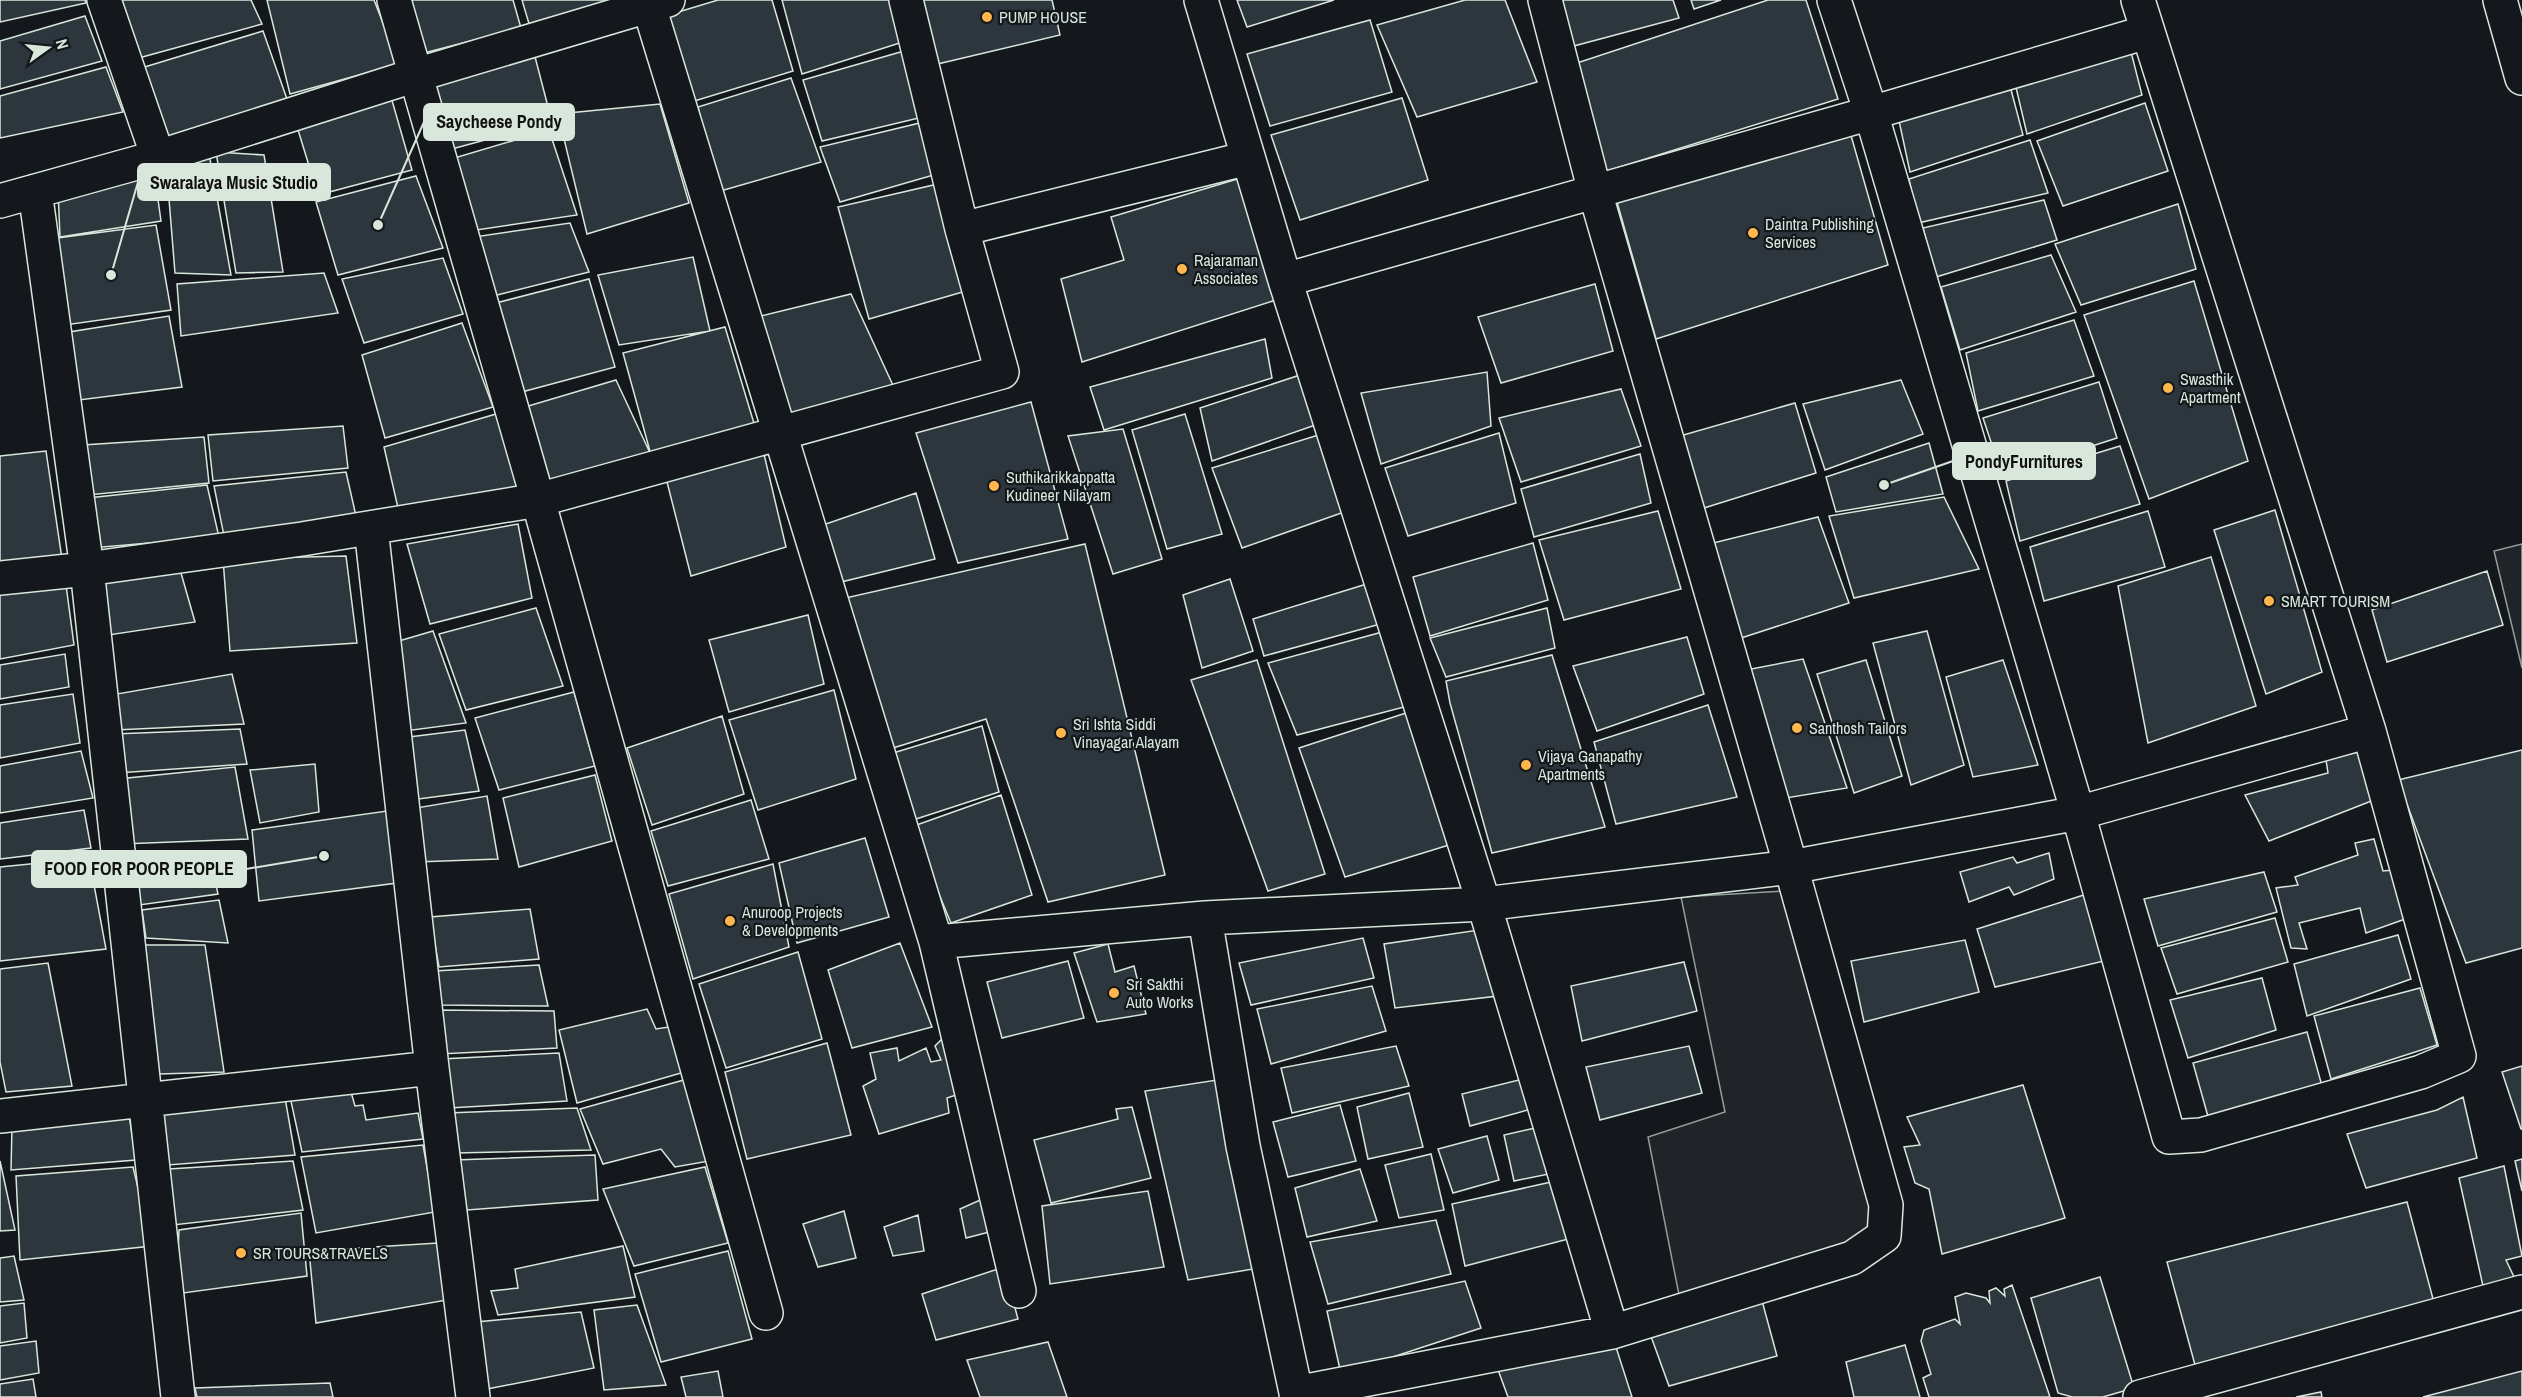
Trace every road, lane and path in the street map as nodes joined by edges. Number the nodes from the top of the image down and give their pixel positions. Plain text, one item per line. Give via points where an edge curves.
1 (104, 0) edge
2 (394, 0) edge
3 (906, 0) edge
4 (1201, 0) edge
5 (1545, 0) edge
6 (1834, 0) edge
7 (2138, 0) edge
8 (2500, 0) edge
9 (654, 2) edge
10 (2147, 32) junction
11 (416, 75) junction
12 (2522, 78) edge
13 (1871, 113) junction
14 (158, 157) junction
15 (1248, 158) junction
16 (35, 191) junction
17 (1595, 192) junction
18 (0, 201) edge
19 (962, 229) junction
20 (1285, 280) junction
21 (779, 434) junction
22 (538, 500) junction
23 (371, 528) junction
24 (87, 569) junction
25 (0, 578) edge
26 (2369, 731) junction
27 (2078, 813) junction
28 (1791, 867) junction
29 (1484, 904) junction
30 (1205, 918) junction
31 (936, 942) junction
32 (432, 1068) junction
33 (145, 1100) junction
34 (0, 1116) edge
35 (1019, 1291) dead end
36 (2522, 1292) edge
37 (766, 1313) dead end
38 (1612, 1332) junction
39 (1296, 1395) edge
40 (178, 1397) edge
41 (473, 1397) edge
42 (2140, 1397) edge

1 - 14 street
2 - 11 street
3 - 19 street
4 - 15 street
5 - 17 street
6 - 13 street
7 - 10 street
8 - 12 street
9 - 11 street
9 - 21 street
10 - 13 street
10 - 26 street
11 - 14 street
11 - 22 street
13 - 17 street
13 - 27 street
14 - 16 street
15 - 19 street
15 - 20 street
16 - 18 street
16 - 24 street
17 - 20 street
17 - 28 street
19 - 21 street via 1002,372
20 - 29 street
21 - 22 street
21 - 31 street
22 - 23 street
22 - 37 street
23 - 24 street
23 - 32 street
24 - 25 street
24 - 33 street
26 - 27 street
26 - 27 street via 2459,1056 2421,1072 2201,1136 2169,1137
27 - 28 street
28 - 29 street
28 - 38 street via 1886,1205 1884,1236 1852,1258
29 - 30 street
29 - 38 street
30 - 31 street
30 - 39 street via 1243,1146
31 - 35 street
32 - 33 street
32 - 41 street
33 - 34 street
33 - 40 street
36 - 42 street
38 - 39 street

